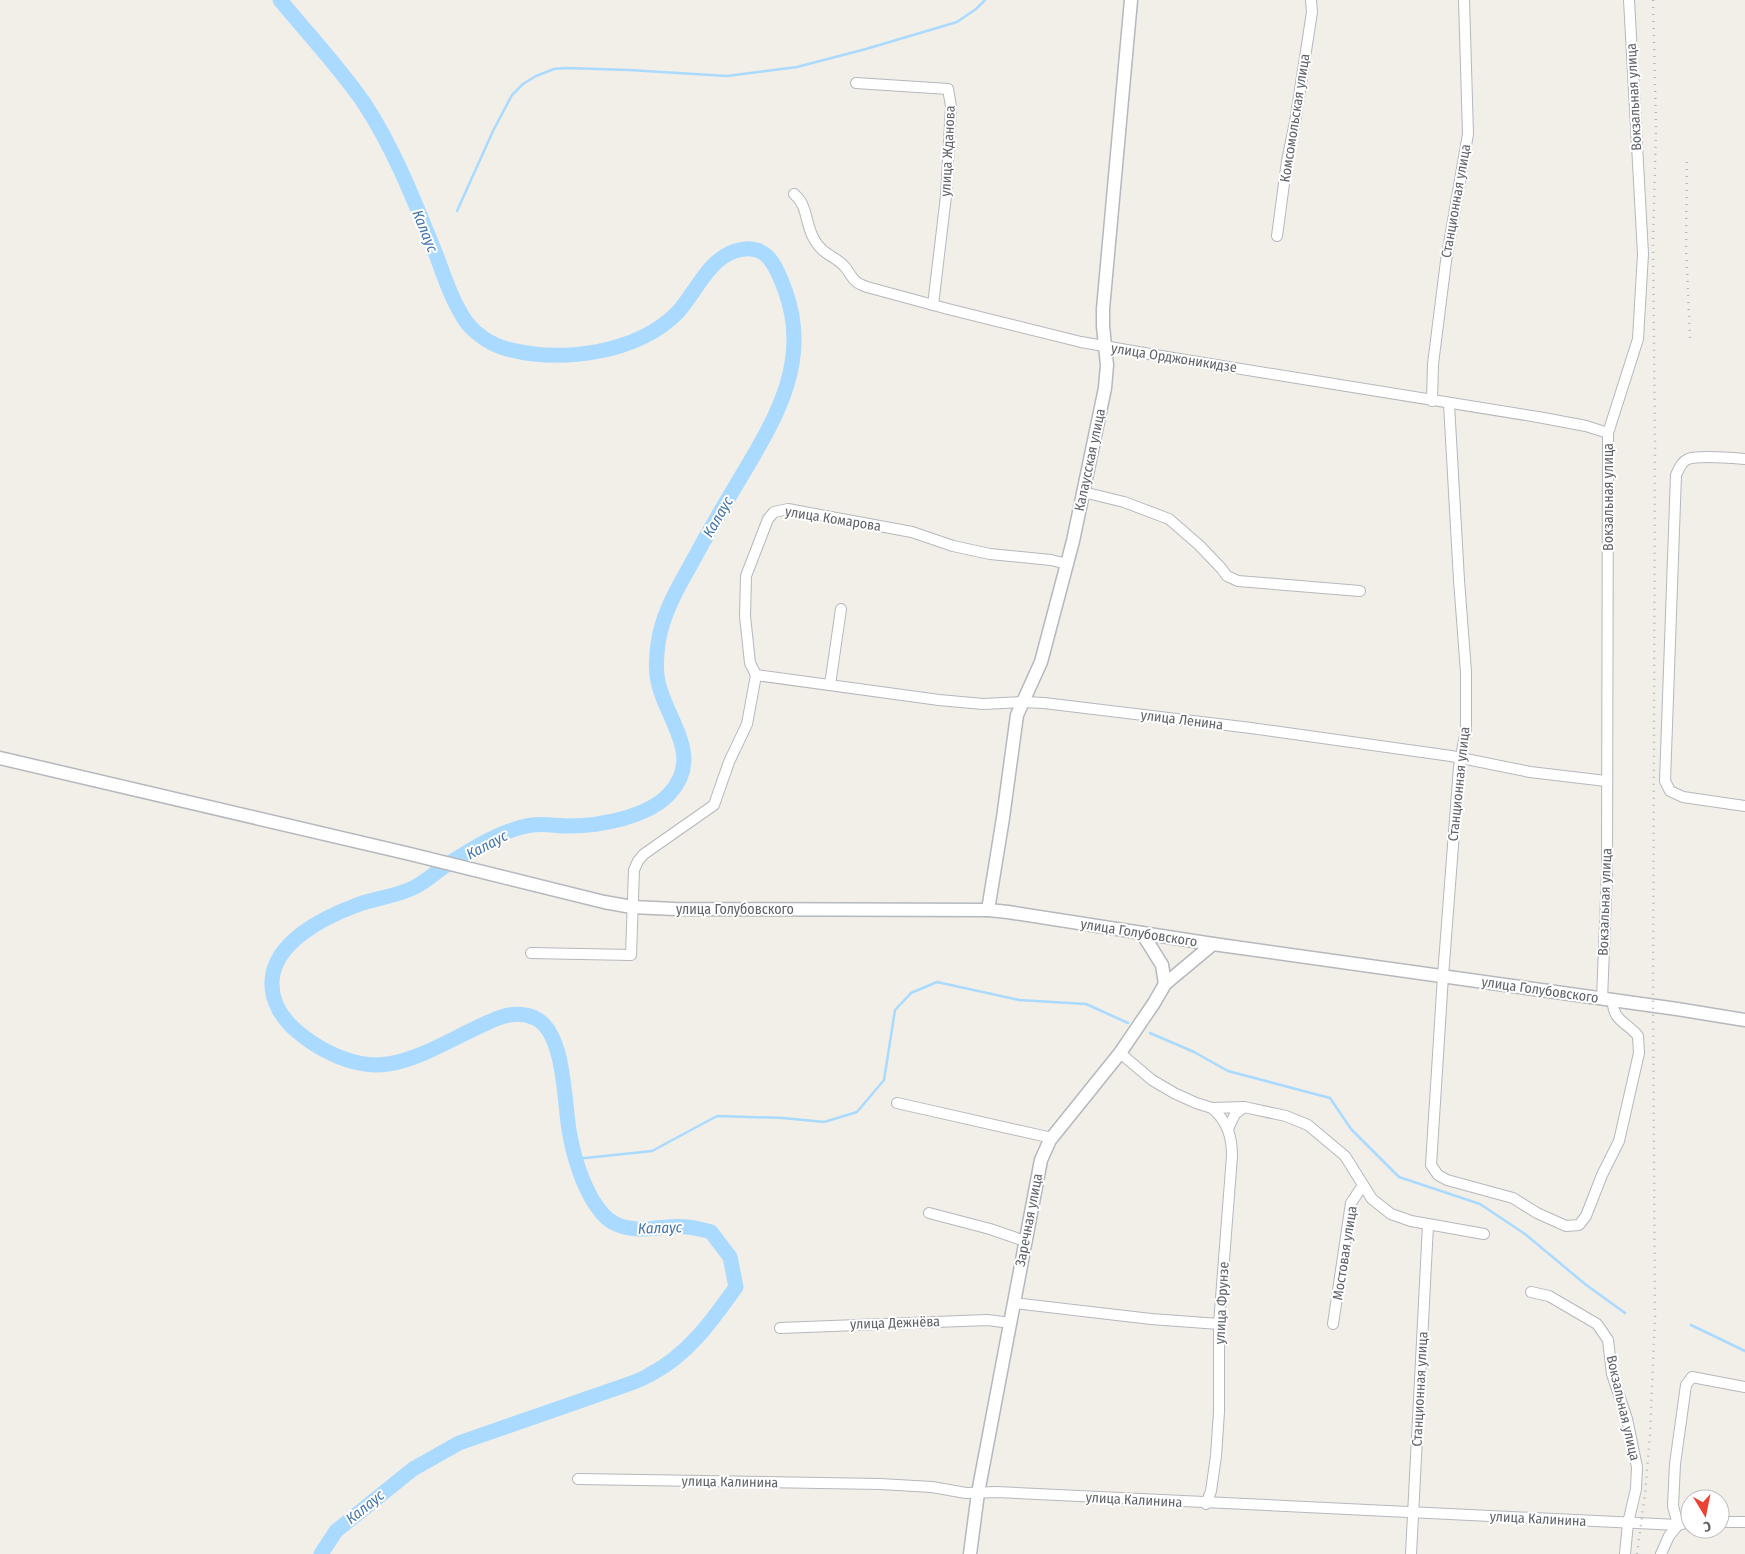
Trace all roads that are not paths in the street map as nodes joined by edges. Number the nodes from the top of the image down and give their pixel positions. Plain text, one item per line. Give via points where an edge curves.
1 (1131, 0) edge
2 (1311, 0) edge
3 (1464, 0) edge
4 (1629, 0) edge
5 (856, 83) dead end
6 (794, 194) dead end
7 (1276, 236) dead end
8 (933, 305) junction
9 (1105, 346) junction
10 (1432, 401) junction
11 (1450, 404) junction
12 (1608, 433) junction
13 (1745, 459) edge
14 (1083, 492) junction
15 (1067, 564) junction
16 (1360, 591) dead end
17 (841, 610) dead end
18 (756, 674) junction
19 (830, 685) junction
20 (1023, 702) junction
21 (0, 758) edge
22 (1460, 758) junction
23 (1606, 781) junction
24 (1745, 806) edge
25 (632, 907) junction
26 (988, 910) junction
27 (1142, 933) junction
28 (1213, 944) junction
29 (531, 954) dead end
30 (1443, 976) junction
31 (1164, 984) junction
32 (1607, 999) junction
33 (1745, 1020) edge
34 (1120, 1053) junction
35 (897, 1103) dead end
36 (1244, 1107) junction
37 (1212, 1108) junction
38 (1228, 1129) junction
39 (1052, 1138) junction
40 (1432, 1165) joint
41 (1363, 1185) junction
42 (929, 1213) dead end
43 (1428, 1225) junction
44 (1484, 1234) dead end
45 (1025, 1241) junction
46 (1531, 1292) dead end
47 (1014, 1303) junction
48 (1011, 1323) junction
49 (1219, 1324) junction
50 (1333, 1324) dead end
51 (780, 1328) dead end
52 (1745, 1387) edge
53 (578, 1479) dead end
54 (978, 1493) junction
55 (1206, 1504) junction
56 (1413, 1513) junction
57 (1730, 1522) edge
58 (1745, 1522) edge
59 (1628, 1523) junction
60 (1678, 1525) junction
61 (970, 1554) edge
62 (1411, 1554) edge
63 (1624, 1554) edge
64 (1661, 1554) edge

1 - 9 street, Калаусская улица via 1103,309
2 - 7 street, Комсомольская улица via 1312,12
3 - 10 street, Станционная улица via 1468,134 1446,260 1433,364
4 - 12 street, Вокзальная улица via 1643,254 1638,339
5 - 8 street, улица Жданова via 948,89 951,106 946,196
6 - 8 street, улица Орджоникидзе via 800,199 814,240 822,251 844,266 852,279 866,287
8 - 9 street, улица Орджоникидзе
9 - 10 street, улица Орджоникидзе
9 - 14 street, Калаусская улица via 1105,388
10 - 11 street, улица Орджоникидзе
11 - 12 street, улица Орджоникидзе via 1557,421
11 - 22 street, Станционная улица via 1458,580 1466,672 1466,730
12 - 23 street, Вокзальная улица
13 - 24 street via 1688,459 1679,466 1676,475 1665,781 1670,791 1683,797
14 - 15 street, Калаусская улица
14 - 16 street via 1124,502 1169,519 1227,576 1238,581
15 - 18 street, улица Комарова via 990,554 912,532 788,509 774,512 768,519 746,576 745,616 750,663
15 - 20 street, Калаусская улица via 1040,662
17 - 19 street
18 - 19 street, улица Ленина
18 - 25 street, улица Комарова via 747,724 714,805 638,861 634,870
19 - 20 street, улица Ленина via 983,704
20 - 22 street, улица Ленина via 1251,728
20 - 26 street, Калаусская улица via 1017,715
21 - 25 street, улица Голубовского
22 - 23 street, улица Ленина via 1530,772
22 - 30 street, Станционная улица
23 - 32 street, Вокзальная улица
25 - 26 street, улица Голубовского
25 - 29 street, улица Комарова via 631,956
26 - 27 street, улица Голубовского
27 - 28 street, улица Голубовского
27 - 31 street via 1162,965
28 - 30 street, улица Голубовского
28 - 31 street, Заречная улица
30 - 32 street, улица Голубовского
30 - 40 street, Станционная улица
31 - 34 street, Заречная улица
32 - 33 street, улица Голубовского
32 - 40 street, Вокзальная улица via 1616,1017 1638,1036 1639,1053 1619,1141 1582,1222 1566,1226 1513,1198 1447,1180 1438,1175
34 - 37 street via 1152,1080
34 - 39 street, Заречная улица
35 - 39 street
36 - 37 street
36 - 38 street via 1235,1114
36 - 41 street via 1286,1116 1308,1125 1345,1156
37 - 38 street, улица Фрунзе
38 - 49 street, улица Фрунзе via 1232,1156
39 - 45 street, Заречная улица via 1041,1160
41 - 43 street via 1372,1199 1391,1214
41 - 50 street, Мостовая улица via 1351,1202
42 - 45 street
43 - 44 street
43 - 56 street, Станционная улица
45 - 47 street, Заречная улица
46 - 59 street, Вокзальная улица via 1549,1296 1597,1324 1608,1340 1612,1374 1627,1419 1637,1467 1636,1489
47 - 48 street, Заречная улица
47 - 49 street via 1151,1320
48 - 51 street, улица Дежнёва via 987,1320
48 - 54 street, Заречная улица
49 - 55 street, улица Фрунзе via 1218,1421 1211,1491
52 - 60 street via 1692,1377 1686,1385 1675,1464 1673,1506
53 - 54 street, улица Калинина via 880,1484
54 - 55 street, улица Калинина
54 - 61 street, Заречная улица
55 - 56 street, улица Калинина
56 - 59 street, улица Калинина
56 - 62 street, Станционная улица
57 - 58 street
59 - 60 street, улица Калинина
59 - 63 street, Вокзальная улица
60 - 64 street

